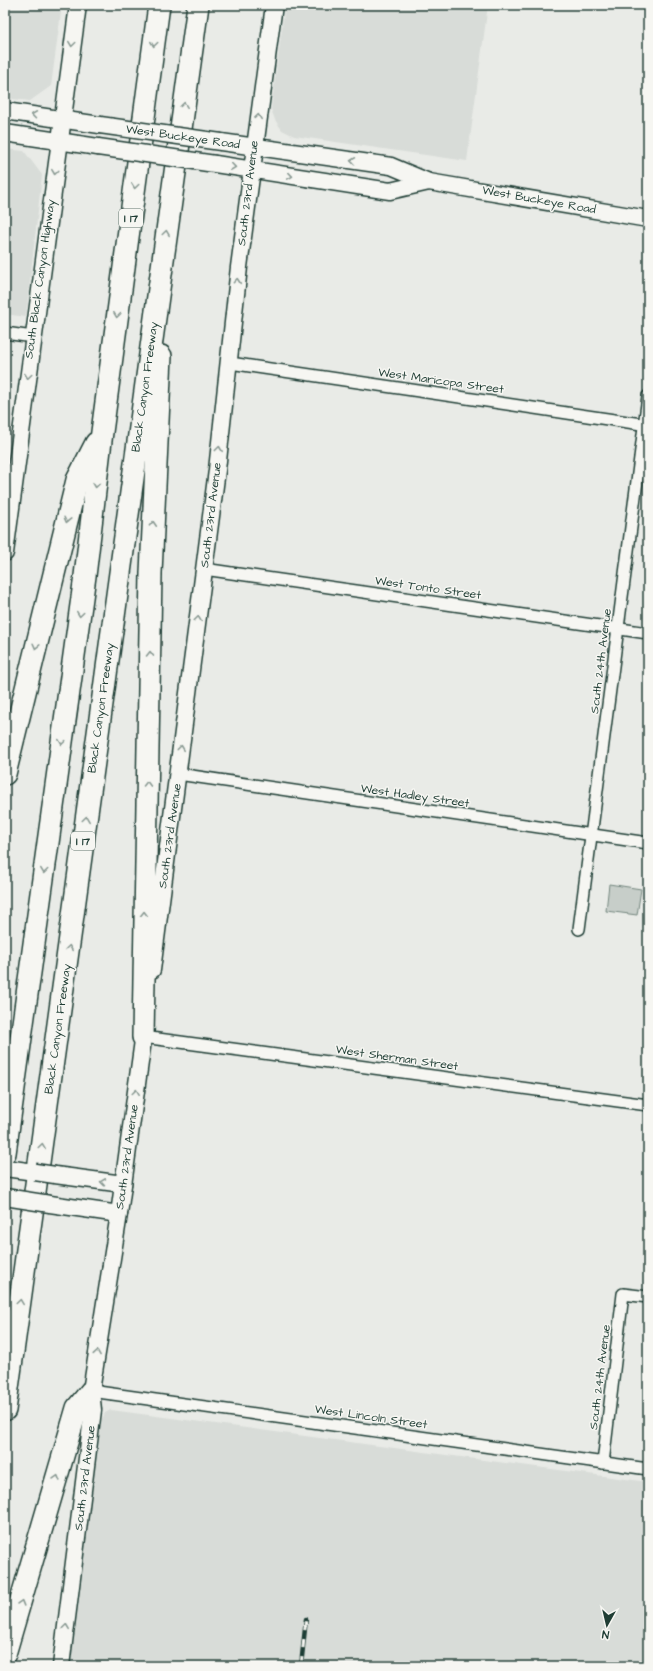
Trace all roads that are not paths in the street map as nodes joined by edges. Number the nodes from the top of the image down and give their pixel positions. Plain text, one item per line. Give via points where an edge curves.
1 (78, 5) edge
2 (159, 5) edge
3 (198, 5) edge
4 (274, 5) edge
5 (5, 111) edge
6 (62, 119) junction
7 (5, 133) edge
8 (59, 141) junction
9 (254, 147) junction
10 (251, 170) junction
11 (429, 182) junction
12 (648, 219) edge
13 (160, 272) junction
14 (5, 333) edge
15 (33, 337) junction
16 (230, 363) junction
17 (648, 396) edge
18 (646, 424) edge
19 (102, 432) junction
20 (6, 544) edge
21 (204, 569) junction
22 (618, 629) junction
23 (648, 633) edge
24 (5, 774) edge
25 (178, 774) junction
26 (590, 835) junction
27 (648, 843) edge
28 (579, 929) dead end
29 (143, 1037) junction
30 (648, 1105) edge
31 (5, 1152) edge
32 (5, 1168) edge
33 (123, 1184) junction
34 (5, 1197) edge
35 (119, 1214) junction
36 (648, 1297) edge
37 (91, 1392) junction
38 (5, 1410) edge
39 (603, 1463) junction
40 (648, 1469) edge
41 (5, 1654) edge
42 (61, 1666) edge

1 -> 6 main road, South Black Canyon Highway
2 -> 19 highway, I 17
13 -> 3 highway, Black Canyon Freeway / I 17
9 -> 4 main road, South 23rd Avenue
6 -> 5 main road, West Buckeye Road
6 - 8 main road, South Black Canyon Highway
6 - 9 main road, West Buckeye Road, bridge
7 - 8 main road, West Buckeye Road
8 -> 10 main road, West Buckeye Road, bridge
8 -> 15 main road, South Black Canyon Highway
9 - 10 main road, South 23rd Avenue
11 -> 9 main road, West Buckeye Road via 391,166
10 -> 11 main road, West Buckeye Road via 390,191
16 -> 10 main road, South 23rd Avenue
11 - 12 main road, West Buckeye Road
29 -> 13 highway via 151,573 162,347
38 -> 13 highway, Black Canyon Freeway / I 17
14 - 15 street
15 -> 20 main road, South Black Canyon Highway
16 - 18 street, West Maricopa Street
21 -> 16 main road, South 23rd Avenue
17 - 18 street, South 24th Avenue
18 - 22 street, South 24th Avenue
19 -> 24 highway via 77,480
19 -> 31 highway, I 17 via 85,576
21 - 22 street, West Tonto Street
25 -> 21 main road, South 23rd Avenue
22 - 23 street, West Tonto Street
22 - 26 street, South 24th Avenue
25 - 26 street, West Hadley Street
25 - 29 main road, South 23rd Avenue
26 - 27 street, West Hadley Street
26 - 28 street, South 24th Avenue
29 - 30 street, West Sherman Street
33 -> 29 main road, South 23rd Avenue
33 -> 32 main road, bridge
33 - 35 main road, South 23rd Avenue
34 - 35 main road, bridge
37 -> 35 main road, South 23rd Avenue
36 - 39 street, South 24th Avenue via 623,1294
37 - 39 street, West Lincoln Street
41 -> 37 highway via 77,1408
42 -> 37 main road, South 23rd Avenue via 93,1410
39 - 40 street, West Lincoln Street

